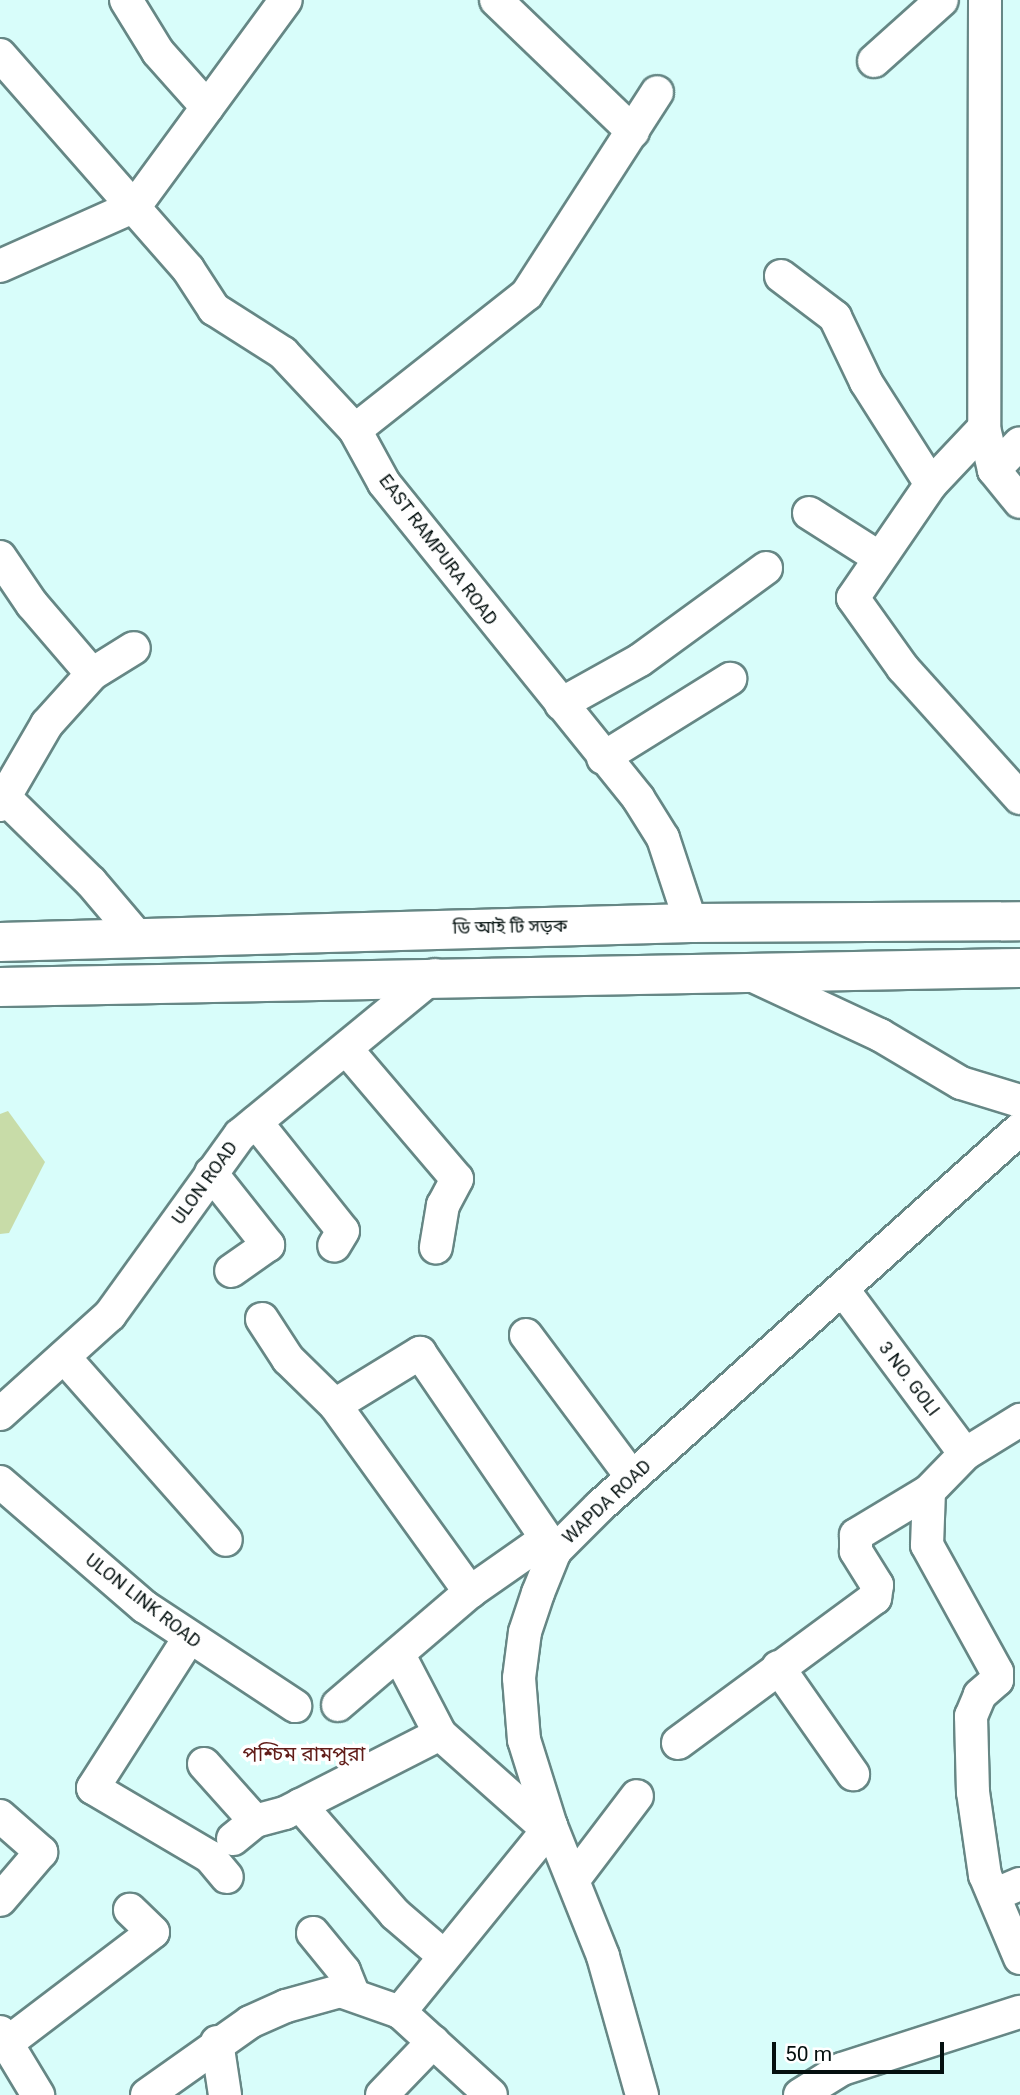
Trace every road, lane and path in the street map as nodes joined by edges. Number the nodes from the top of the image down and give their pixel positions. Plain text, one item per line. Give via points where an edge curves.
1 (126, 0) edge
2 (285, 0) edge
3 (496, 0) edge
4 (942, 0) edge
5 (985, 0) edge
6 (0, 55) edge
7 (874, 61) dead end
8 (657, 92) dead end
9 (206, 107) junction
10 (634, 132) junction
11 (135, 206) junction
12 (0, 266) edge
13 (781, 276) dead end
14 (984, 428) junction
15 (355, 430) junction
16 (1020, 443) edge
17 (994, 470) junction
18 (931, 484) junction
19 (1020, 502) edge
20 (809, 513) dead end
21 (0, 557) edge
22 (878, 557) junction
23 (766, 568) dead end
24 (134, 648) dead end
25 (92, 674) junction
26 (730, 679) dead end
27 (561, 704) junction
28 (603, 758) junction
29 (1, 798) edge
30 (1020, 798) edge
31 (1020, 921) edge
32 (691, 923) junction
33 (136, 936) junction
34 (0, 942) edge
35 (1020, 968) edge
36 (738, 970) junction
37 (435, 975) junction
38 (0, 986) edge
39 (348, 1051) junction
40 (1020, 1101) edge
41 (256, 1122) junction
42 (1020, 1129) edge
43 (211, 1173) junction
44 (334, 1245) dead end
45 (436, 1247) dead end
46 (231, 1270) dead end
47 (844, 1291) junction
48 (262, 1319) dead end
49 (526, 1335) dead end
50 (65, 1357) junction
51 (335, 1405) junction
52 (0, 1413) edge
53 (1020, 1420) edge
54 (961, 1461) junction
55 (632, 1477) junction
56 (0, 1482) edge
57 (929, 1491) junction
58 (226, 1540) dead end
59 (555, 1551) junction
60 (470, 1592) junction
61 (189, 1638) junction
62 (400, 1657) junction
63 (778, 1667) junction
64 (338, 1705) dead end
65 (295, 1706) dead end
66 (440, 1734) junction
67 (678, 1743) dead end
68 (204, 1764) dead end
69 (853, 1774) dead end
70 (637, 1796) dead end
71 (300, 1805) junction
72 (0, 1816) edge
73 (551, 1826) junction
74 (227, 1877) dead end
75 (574, 1879) junction
76 (1007, 1890) edge
77 (0, 1900) edge
78 (130, 1910) dead end
79 (313, 1933) dead end
80 (444, 1956) junction
81 (1020, 1958) edge
82 (352, 1993) junction
83 (400, 2012) junction
84 (1020, 2012) edge
85 (4, 2037) edge
86 (217, 2042) junction
87 (433, 2042) junction
88 (36, 2094) edge
89 (147, 2095) edge
90 (225, 2095) edge
91 (382, 2095) edge
92 (491, 2095) edge
93 (642, 2095) edge
94 (800, 2095) edge

1 - 9 street via 158,52
2 - 9 street
3 - 10 street
4 - 7 street
5 - 14 street
6 - 11 street, EAST RAMPURA ROAD
8 - 10 street
9 - 11 street
10 - 15 street via 527,294
11 - 12 street
11 - 15 street, EAST RAMPURA ROAD via 188,269 214,309 283,353
13 - 18 street via 835,317 866,382
14 - 17 street
14 - 18 street
15 - 27 street, EAST RAMPURA ROAD via 384,483
16 - 17 street
17 - 19 street
18 - 22 street
20 - 22 street
21 - 25 street via 32,604
22 - 30 street via 853,598 903,668
23 - 27 street via 640,660
24 - 25 street
25 - 29 street via 47,724
26 - 28 street
27 - 28 street, EAST RAMPURA ROAD
28 - 32 street, EAST RAMPURA ROAD via 663,838
29 - 33 street via 91,882
31 - 32 main road, ডি আই টি সড়ক
32 - 33 main road, ডি আই টি সড়ক
33 - 34 main road, ডি আই টি সড়ক
35 - 36 main road
36 - 37 main road
36 - 40 street via 880,1035 961,1083
37 - 38 main road
37 - 39 street, ULON ROAD
39 - 41 street, ULON ROAD
39 - 45 street via 457,1179 443,1205
41 - 43 street, ULON ROAD
41 - 44 street via 343,1231
42 - 47 street, WAPDA ROAD
43 - 46 street via 268,1245
43 - 50 street, ULON ROAD via 110,1315
47 - 54 street, 3 NO. GOLI
47 - 55 street, WAPDA ROAD
48 - 51 street via 288,1359
49 - 55 street
50 - 52 street, ULON ROAD
50 - 58 street
51 - 59 street via 420,1353
51 - 60 street
53 - 54 street
54 - 57 street
55 - 59 street, WAPDA ROAD
56 - 61 street, ULON LINK ROAD
57 - 63 street via 856,1535 856,1551 877,1585 875,1598
57 - 76 street via 928,1545 933,1563 997,1672 971,1716 978,1842
59 - 60 street via 536,1546
59 - 73 street, WAPDA ROAD via 525,1632 519,1678 524,1740
60 - 62 street via 407,1642
61 - 65 street, ULON LINK ROAD
61 - 74 street via 93,1788 210,1857
62 - 64 street
62 - 66 street
63 - 67 street
63 - 69 street
66 - 71 street
66 - 73 street via 538,1821
68 - 71 street via 244,1830
70 - 75 street
71 - 80 street via 395,1914
72 - 77 street via 41,1852
73 - 75 street, WAPDA ROAD
73 - 80 street
75 - 93 street, WAPDA ROAD via 603,1956
76 - 81 street
78 - 85 street via 153,1932
79 - 82 street via 345,1971
80 - 83 street
82 - 83 street
82 - 86 street via 340,1991 286,2006
83 - 87 street
84 - 94 street via 842,2069
85 - 88 street
86 - 89 street
86 - 90 street
87 - 91 street
87 - 92 street

